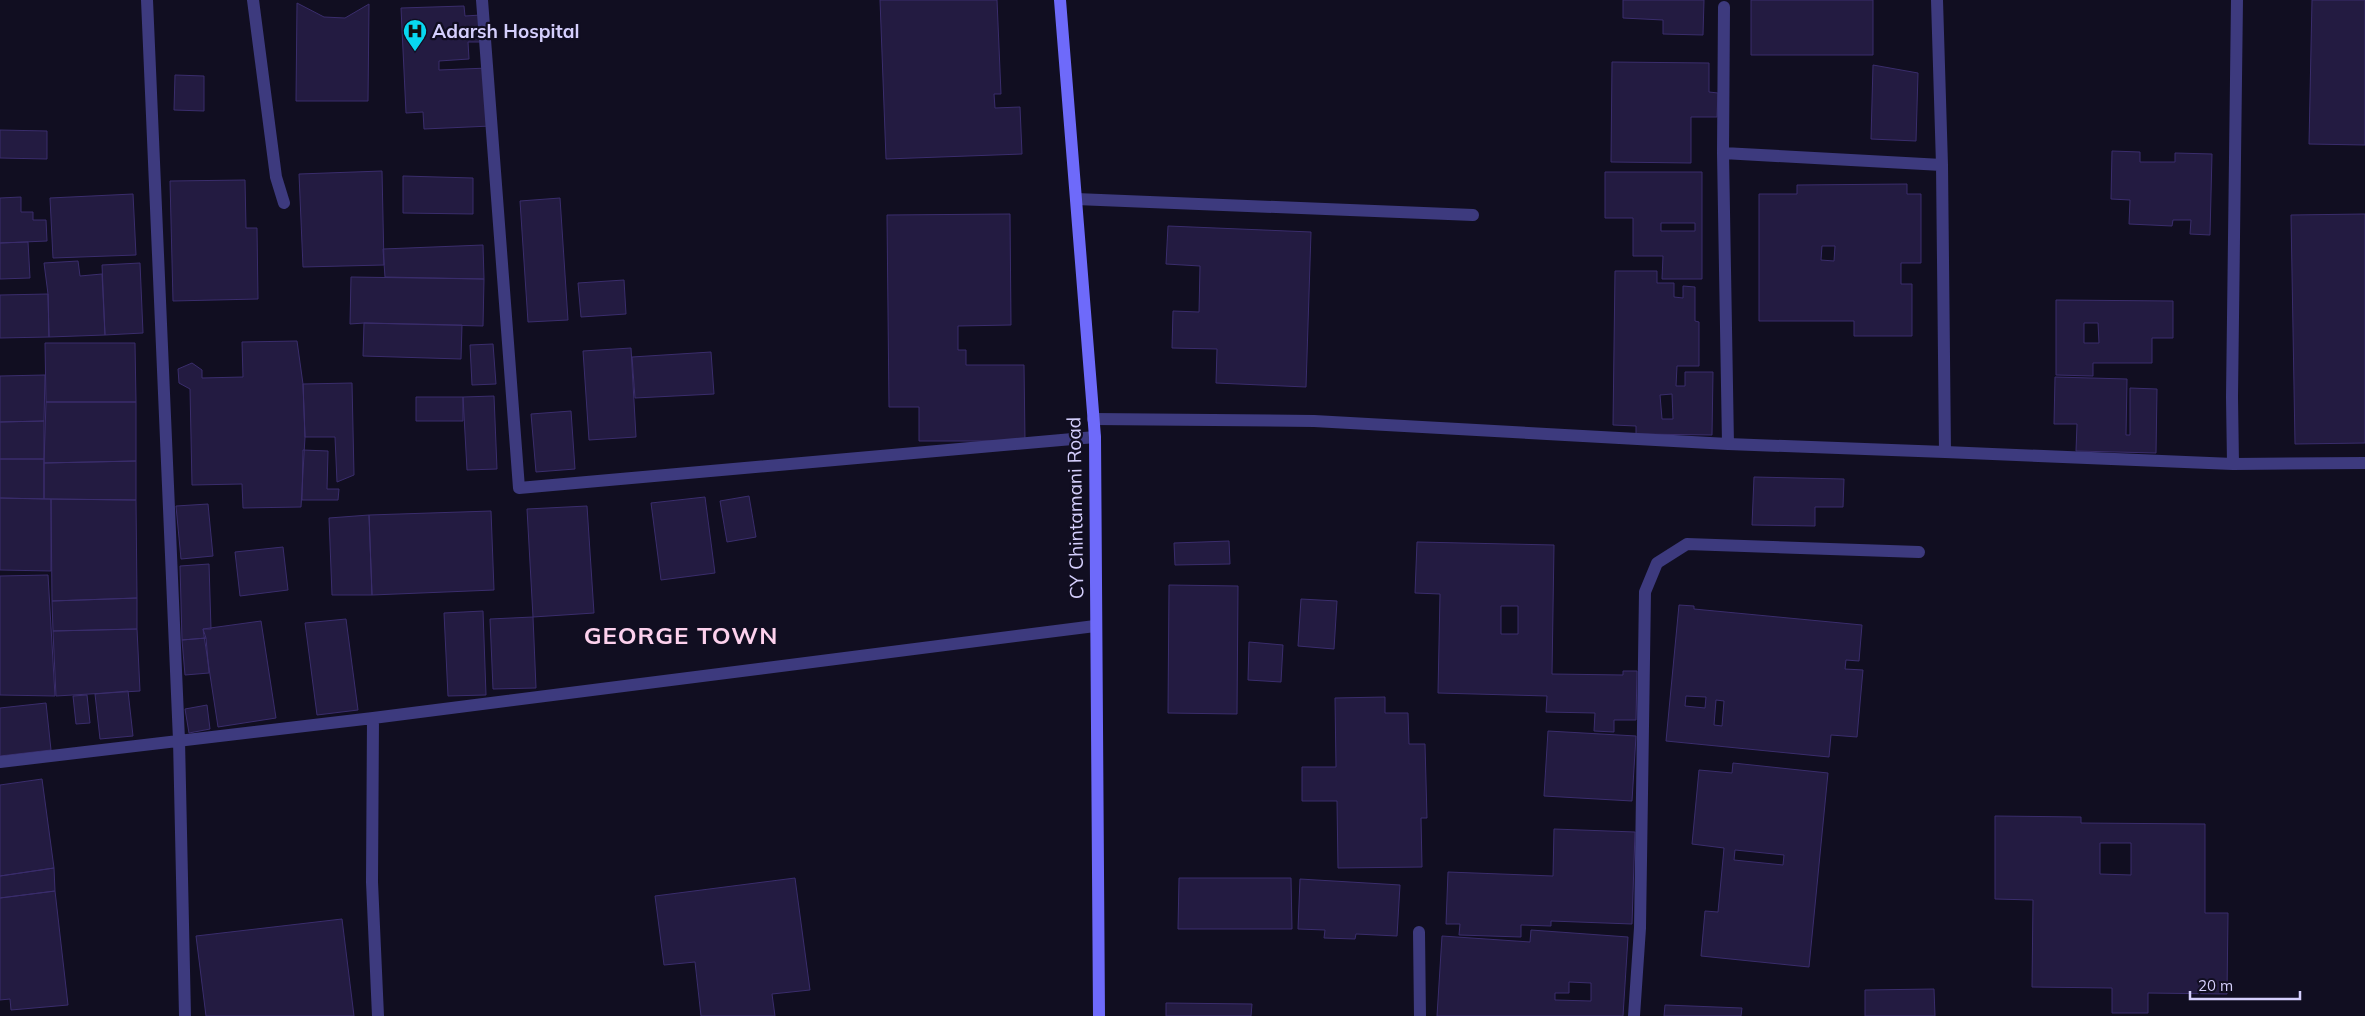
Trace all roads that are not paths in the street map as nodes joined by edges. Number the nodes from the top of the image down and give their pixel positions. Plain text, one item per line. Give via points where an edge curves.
1 (147, 0) edge
2 (253, 0) edge
3 (482, 0) edge
4 (1060, 0) edge
5 (1937, 0) edge
6 (2236, 0) edge
7 (1724, 7) dead end
8 (1723, 154) junction
9 (1942, 164) junction
10 (1076, 199) junction
11 (284, 203) dead end
12 (1473, 215) dead end
13 (1093, 419) junction
14 (1095, 437) junction
15 (1728, 444) junction
16 (1944, 452) junction
17 (2365, 463) edge
18 (2233, 464) junction
19 (1919, 552) dead end
20 (1095, 626) junction
21 (373, 718) junction
22 (179, 740) junction
23 (0, 762) edge
24 (1419, 932) dead end
25 (185, 1016) edge
26 (378, 1016) edge
27 (1099, 1016) edge
28 (1420, 1016) edge
29 (1634, 1016) edge

1 - 22 street
2 - 11 street via 276,177
3 - 14 street via 519,488
4 - 10 street, CY Chintamani Road
5 - 9 street
6 - 18 street
7 - 8 street
8 - 9 street
8 - 15 street
9 - 16 street
10 - 12 street
10 - 13 street, CY Chintamani Road
13 - 14 street, CY Chintamani Road
13 - 15 street via 1314,422
14 - 20 street, CY Chintamani Road
15 - 16 street
16 - 18 street
17 - 18 street
19 - 29 street via 1687,544 1657,563 1645,592 1640,928
20 - 21 street
20 - 27 street, CY Chintamani Road
21 - 22 street
21 - 26 street via 372,882
22 - 23 street
22 - 25 street
24 - 28 street

